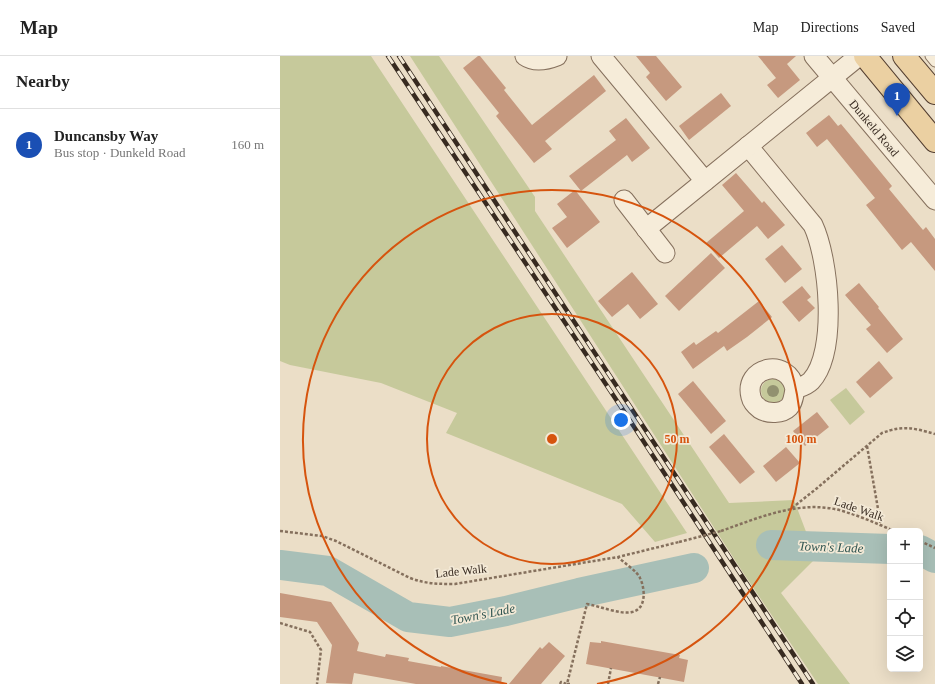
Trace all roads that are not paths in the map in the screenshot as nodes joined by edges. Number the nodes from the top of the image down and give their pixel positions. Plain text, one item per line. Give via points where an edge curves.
1 (524, 56) edge
2 (557, 56) edge
3 (602, 56) edge
4 (814, 56) edge
5 (859, 56) edge
6 (865, 56) edge
7 (904, 56) edge
8 (930, 56) edge
9 (935, 62) edge
10 (832, 78) junction
11 (935, 93) edge
12 (935, 141) edge
13 (748, 146) junction
14 (705, 181) junction
15 (624, 200) dead end
16 (935, 200) edge
17 (646, 229) junction
18 (665, 253) dead end
19 (795, 390) dead end

1 - 2 street via 539,60 549,60
3 - 14 street
4 - 10 street, Dunkeld Road
5 - 10 street
6 - 12 main road
7 - 11 main road
8 - 9 lane
10 - 13 street
10 - 16 street, Dunkeld Road
13 - 14 street
13 - 19 street via 813,225 822,250 828,309 824,354 811,381
14 - 17 street
15 - 17 street
17 - 18 street

